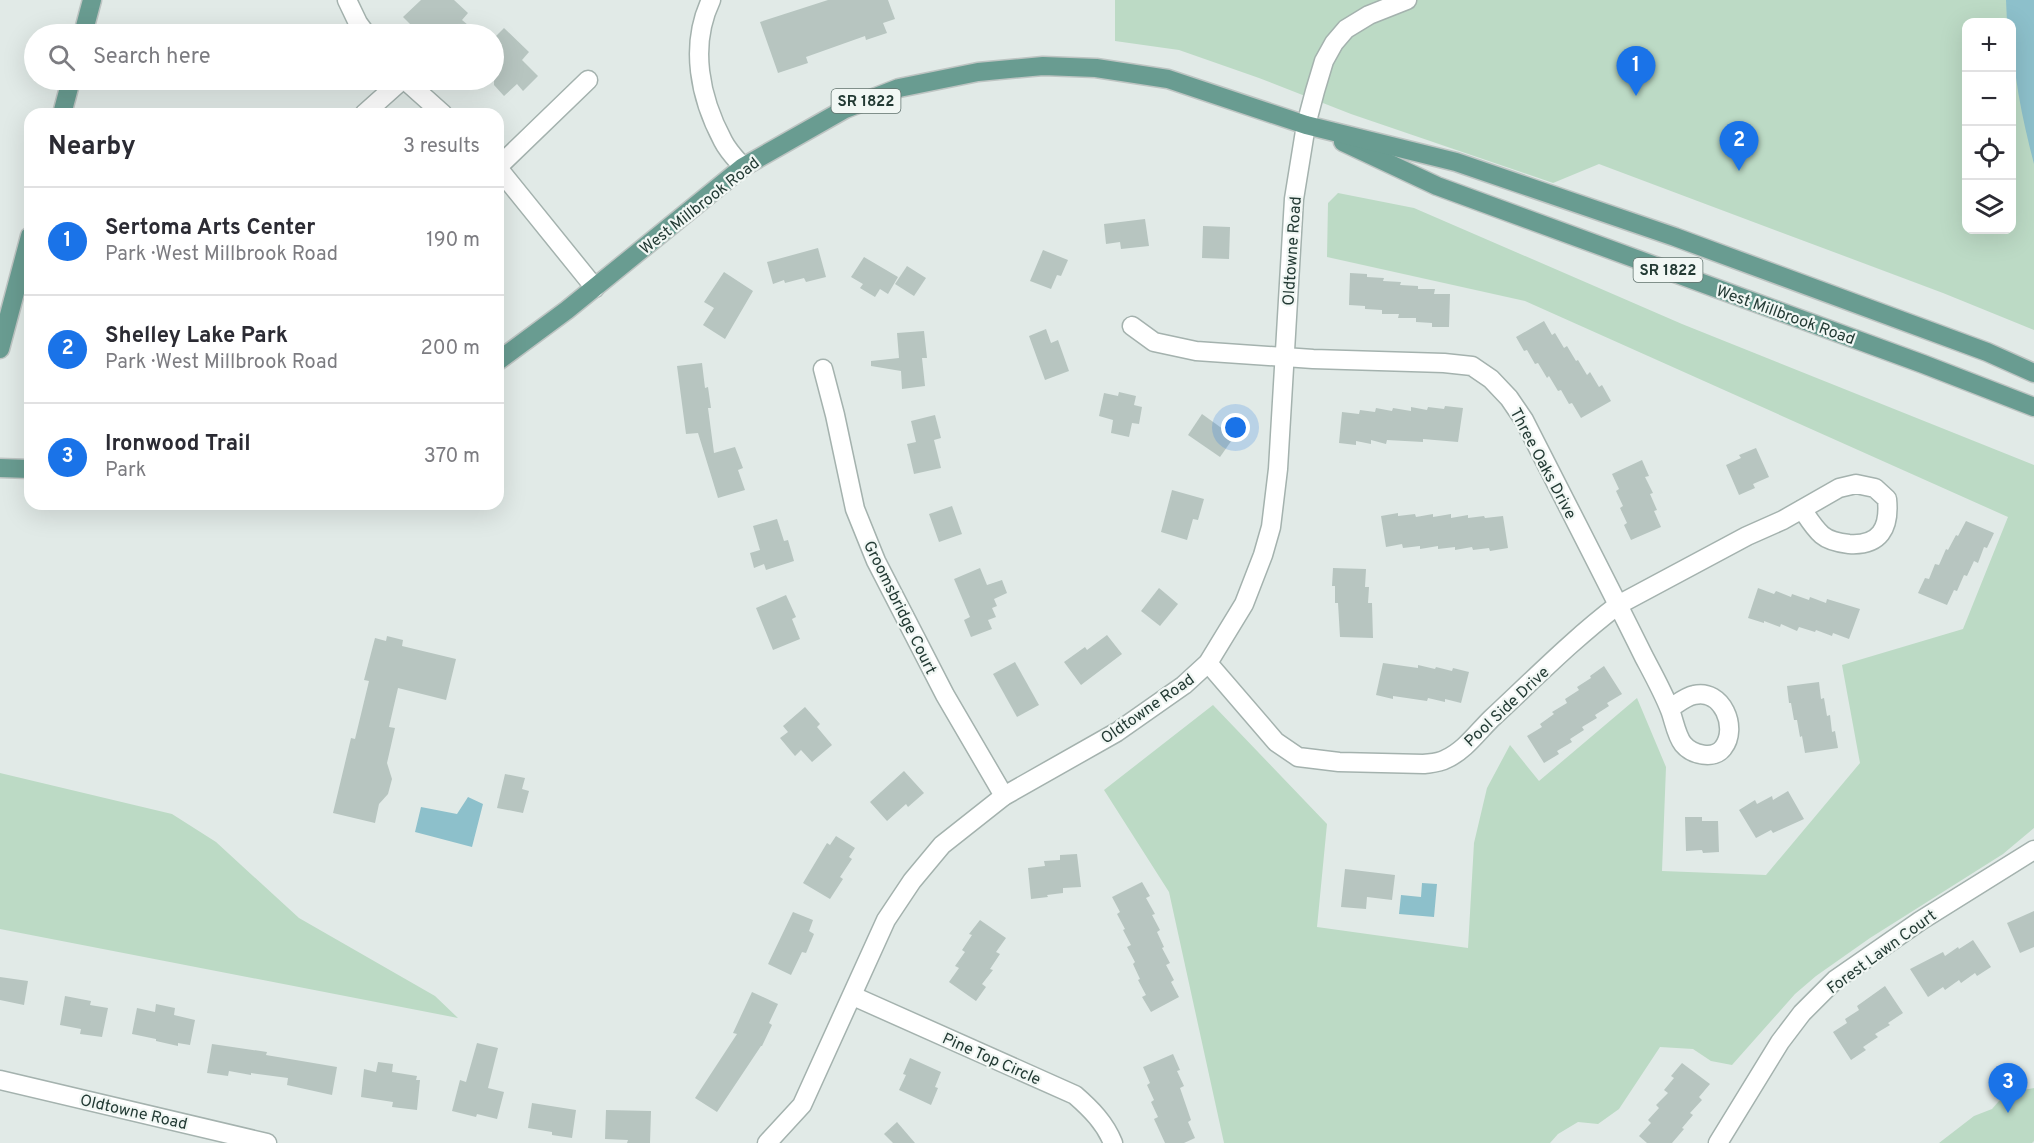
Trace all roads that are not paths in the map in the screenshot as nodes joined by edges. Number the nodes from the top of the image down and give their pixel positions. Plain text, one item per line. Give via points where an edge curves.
1 (92, 0) edge
2 (346, 0) edge
3 (711, 0) edge
4 (1407, 0) edge
5 (86, 24) edge
6 (358, 24) edge
7 (588, 80) dead end
8 (68, 90) edge
9 (392, 90) edge
10 (415, 90) edge
11 (64, 108) edge
12 (370, 108) edge
13 (436, 108) edge
14 (1306, 125) junction
15 (504, 162) edge
16 (743, 167) junction
17 (504, 175) edge
18 (24, 259) edge
19 (595, 288) junction
20 (1132, 326) dead end
21 (0, 349) edge
22 (1285, 356) junction
23 (504, 357) edge
24 (823, 369) dead end
25 (2034, 373) edge
26 (2034, 407) edge
27 (0, 468) edge
28 (24, 469) edge
29 (1802, 509) junction
30 (1618, 605) junction
31 (1208, 663) junction
32 (1670, 708) dead end
33 (1004, 796) junction
34 (2034, 850) edge
35 (853, 996) junction
36 (0, 1080) edge
37 (249, 1141) edge
38 (267, 1143) edge
39 (768, 1143) edge
40 (1113, 1143) edge
41 (1718, 1143) edge

1 - 5 main road
2 - 6 street
3 - 16 street via 698,41 699,70 707,104 724,143
4 - 14 street, Oldtowne Road via 1369,15 1346,29 1334,43 1324,61
7 - 15 street
8 - 11 main road
9 - 12 street
10 - 13 street
14 - 16 main road, West Millbrook Road / SR 1822 via 1168,79 1096,68 1043,66 978,72 899,88 845,109
14 - 22 street, Oldtowne Road via 1294,199
14 - 25 main road, West Millbrook Road / SR 1822 via 1456,162 1719,254 1987,352
14 - 26 main road, West Millbrook Road / SR 1822 via 1437,186
16 - 19 main road, West Millbrook Road / SR 1822
17 - 19 street
18 - 21 main road
19 - 23 main road, West Millbrook Road / SR 1822
20 - 22 street, Three Oaks Drive via 1154,342 1196,351
22 - 30 street, Three Oaks Drive via 1472,366 1491,379 1524,420
22 - 31 street, Oldtowne Road via 1271,527 1244,604
24 - 33 street, Groomsbridge Court via 855,509 876,561 945,695
27 - 28 main road
29 - 29 street, Pool Side Drive via 1839,488 1856,484 1875,488 1887,499 1888,511 1877,538 1863,545 1841,544 1824,537
29 - 30 street, Pool Side Drive
30 - 31 street, Pool Side Drive via 1467,744 1447,759 1424,764 1298,757 1276,742
30 - 32 street, Three Oaks Drive
31 - 33 street, Oldtowne Road via 1184,685 1117,732
33 - 35 street, Oldtowne Road via 942,845 912,881 886,920
34 - 41 street, Forest Lawn Court via 1835,980 1802,1012 1780,1042
35 - 39 street, Oldtowne Road via 802,1105
35 - 40 street, Pine Top Circle via 1075,1095 1094,1111
36 - 37 street, Oldtowne Road
37 - 38 street, Oldtowne Road

